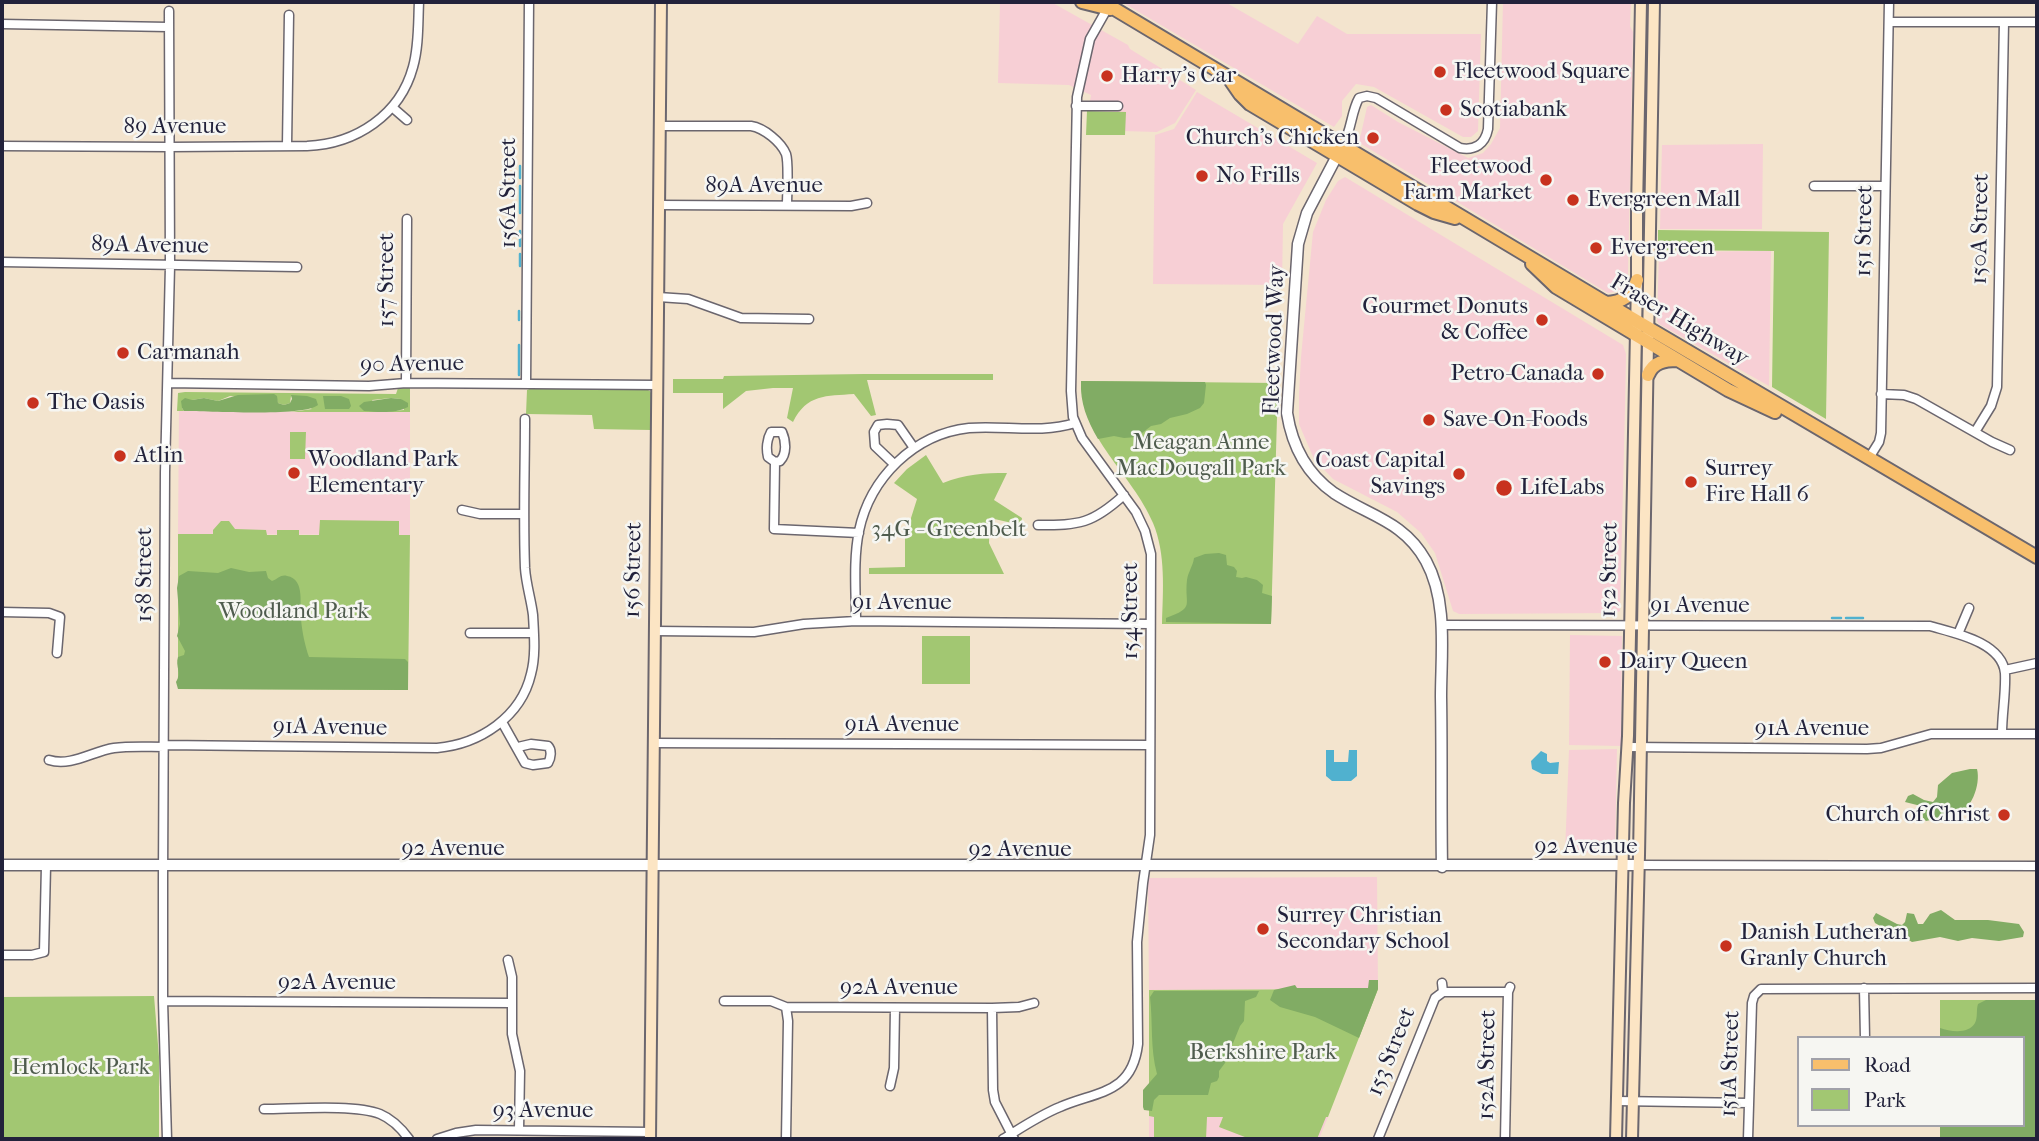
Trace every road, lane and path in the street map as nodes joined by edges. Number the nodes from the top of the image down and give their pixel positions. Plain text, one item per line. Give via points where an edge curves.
1 (419, 2) edge
2 (529, 2) edge
3 (661, 2) edge
4 (1082, 2) edge
5 (1492, 2) edge
6 (1641, 2) edge
7 (1654, 2) edge
8 (1889, 2) edge
9 (1110, 7) edge
10 (169, 11) dead end
11 (289, 15) dead end
12 (1889, 22) junction
13 (2004, 22) junction
14 (2037, 22) edge
15 (2, 24) edge
16 (168, 27) junction
17 (1076, 106) junction
18 (1118, 106) dead end
19 (392, 107) junction
20 (407, 120) dead end
21 (660, 125) junction
22 (287, 145) junction
23 (2, 146) edge
24 (169, 147) junction
25 (1340, 151) junction
26 (1814, 186) dead end
27 (1885, 186) junction
28 (867, 203) dead end
29 (660, 205) junction
30 (787, 205) junction
31 (407, 219) dead end
32 (1519, 251) junction
33 (2, 262) edge
34 (170, 266) junction
35 (297, 267) dead end
36 (1637, 281) junction
37 (658, 297) junction
38 (1606, 303) junction
39 (809, 319) dead end
40 (1637, 321) junction
41 (1650, 328) junction
42 (1636, 335) junction
43 (1649, 343) junction
44 (1677, 359) junction
45 (1648, 375) junction
46 (167, 383) junction
47 (406, 383) junction
48 (526, 384) junction
49 (657, 385) junction
50 (1881, 394) junction
51 (525, 419) dead end
52 (1075, 423) junction
53 (1975, 432) junction
54 (1827, 433) junction
55 (914, 448) junction
56 (2010, 450) dead end
57 (1869, 458) junction
58 (775, 462) dead end
59 (894, 464) junction
60 (1633, 494) junction
61 (1646, 494) junction
62 (1124, 495) junction
63 (462, 510) dead end
64 (524, 514) junction
65 (1038, 525) dead end
66 (859, 533) junction
67 (2037, 557) edge
68 (1969, 608) dead end
69 (2, 612) edge
70 (856, 621) junction
71 (1150, 624) junction
72 (1442, 625) junction
73 (1630, 625) junction
74 (1643, 625) junction
75 (655, 631) junction
76 (470, 633) dead end
77 (533, 633) junction
78 (1958, 634) junction
79 (57, 653) dead end
80 (2037, 663) edge
81 (2005, 670) junction
82 (502, 722) junction
83 (2002, 733) junction
84 (2037, 734) edge
85 (653, 743) junction
86 (1150, 745) junction
87 (164, 746) junction
88 (518, 747) dead end
89 (1628, 747) junction
90 (1641, 747) junction
91 (49, 760) dead end
92 (2, 865) edge
93 (1639, 865) junction
94 (46, 866) junction
95 (1623, 866) junction
96 (2037, 866) edge
97 (163, 867) junction
98 (1442, 867) junction
99 (652, 869) junction
100 (1145, 869) junction
101 (2, 955) edge
102 (508, 960) dead end
103 (1864, 988) junction
104 (2037, 988) edge
105 (1509, 989) joint
106 (163, 1001) junction
107 (724, 1001) dead end
108 (512, 1003) junction
109 (1034, 1003) dead end
110 (786, 1007) junction
111 (895, 1008) junction
112 (992, 1008) junction
113 (1865, 1036) edge
114 (890, 1086) dead end
115 (1617, 1101) junction
116 (1633, 1101) junction
117 (1749, 1103) junction
118 (264, 1109) dead end
119 (519, 1130) junction
120 (650, 1136) edge
121 (1009, 1138) edge
122 (167, 1139) edge
123 (409, 1139) edge
124 (437, 1139) edge
125 (786, 1139) edge
126 (1378, 1139) edge
127 (1505, 1139) edge
128 (1616, 1139) edge
129 (1632, 1139) edge
130 (1748, 1139) edge

1 - 19 street via 414,67
2 - 48 street, 156A Street
3 - 21 main road, 156 Street
4 - 9 main road, Fraser Highway
5 - 25 street, Fleetwood Way via 1488,129 1483,142 1474,148 1460,148 1367,96 1359,98
6 - 36 main road, 152 Street
7 - 41 main road, 152 Street
8 - 12 street, 151 Street
9 - 17 street, 154 Street via 1090,39
9 - 25 main road, Fraser Highway via 1226,75
10 - 16 street, 158 Street
11 - 22 street
12 - 13 street
12 - 27 street, 151 Street
13 - 14 street
13 - 53 street, 150A Street via 1997,387 1992,406
15 - 16 street
16 - 24 street, 158 Street
17 - 18 street
17 - 52 street, 154 Street via 1071,391
19 - 20 street
19 - 22 street, 89 Avenue via 347,139
21 - 29 main road, 156 Street
21 - 30 street via 760,128 787,155
22 - 24 street, 89 Avenue
23 - 24 street, 89 Avenue
24 - 34 street, 158 Street
25 - 32 main road, Fraser Highway
25 - 72 street, Fleetwood Way via 1307,213 1298,244 1287,402 1290,429 1303,459 1321,482 1395,525 1418,548 1433,577
26 - 27 street
27 - 50 street, 151 Street
28 - 30 street, 89A Avenue
29 - 30 street, 89A Avenue
29 - 37 main road, 156 Street
31 - 47 street, 157 Street
32 - 38 main road, Fraser Highway
32 - 42 main road, Fraser Highway via 1553,285
33 - 34 street, 89A Avenue
34 - 35 street, 89A Avenue
34 - 46 street, 158 Street
36 - 38 main road via 1627,297
36 - 40 main road, 152 Street
37 - 39 street via 688,299 741,318
37 - 49 main road, 156 Street
38 - 40 main road, Fraser Highway
40 - 41 main road, Fraser Highway
40 - 42 main road, 152 Street
41 - 43 main road, 152 Street
41 - 54 main road, Fraser Highway
42 - 43 main road, Fraser Highway
42 - 60 main road, 152 Street
43 - 44 main road, Fraser Highway
43 - 45 main road, 152 Street
44 - 45 main road via 1660,363
44 - 54 main road, Fraser Highway via 1728,390
45 - 61 main road, 152 Street
46 - 47 street, 90 Avenue
46 - 87 street, 158 Street
47 - 48 street, 90 Avenue
48 - 49 street, 90 Avenue
49 - 75 main road, 156 Street
50 - 53 street via 1916,399
50 - 57 street, 151 Street via 1880,438
51 - 64 street
52 - 55 street via 1050,428 963,429
52 - 62 street, 154 Street
53 - 56 street
54 - 57 main road, Fraser Highway
55 - 59 street
55 - 59 street via 898,425 878,425 875,446
57 - 67 main road, Fraser Highway
58 - 66 street via 774,529
59 - 66 street via 877,485
60 - 61 main road
60 - 73 main road, 152 Street
61 - 74 main road, 152 Street
62 - 65 street via 1088,521
62 - 71 street, 154 Street via 1141,521 1149,546
63 - 64 street
64 - 77 street
66 - 70 street
68 - 78 street
69 - 79 street via 60,617
70 - 71 street, 91 Avenue
70 - 75 street, 91 Avenue via 754,632
71 - 86 street, 154 Street
72 - 73 street, 91 Avenue
72 - 98 street, Fleetwood Way
73 - 74 street, 91 Avenue
73 - 89 main road, 152 Street
74 - 78 street, 91 Avenue via 1930,626
74 - 90 main road, 152 Street
75 - 85 main road, 156 Street
76 - 77 street
77 - 82 street via 529,683
78 - 81 street via 1985,644
80 - 81 street
81 - 83 street
82 - 87 street, 91A Avenue via 476,738 437,748
82 - 88 street
83 - 84 street, 91A Avenue
83 - 90 street, 91A Avenue via 1926,734 1873,749
85 - 86 street, 91A Avenue
85 - 99 main road, 156 Street
86 - 100 street, 154 Street via 1150,835
87 - 91 street, 91A Avenue via 118,747 69,761
87 - 97 street, 158 Street
89 - 90 street, 91A Avenue
89 - 95 main road, 152 Street
90 - 93 main road, 152 Street
92 - 94 street, 92 Avenue
93 - 95 street, 92 Avenue
93 - 96 street, 92 Avenue
93 - 116 main road, 152 Street
94 - 97 street, 92 Avenue
94 - 101 street via 44,952
95 - 98 street, 92 Avenue
95 - 115 main road, 152 Street
97 - 99 street, 92 Avenue
97 - 106 street, 158 Street
98 - 100 street, 92 Avenue
99 - 100 street, 92 Avenue
99 - 120 main road, 156 Street
100 - 121 street, 154 Street via 1137,942 1138,1044 1128,1072 1104,1093 1060,1106
102 - 108 street
103 - 104 street
103 - 113 street
103 - 117 street, 151A Street via 1768,988 1758,992 1752,1003
105 - 126 street, 153 Street via 1442,987
105 - 127 street, 152A Street
106 - 108 street, 92A Avenue
106 - 122 street, 158 Street
107 - 110 street, 92A Avenue via 771,1001
108 - 119 street via 512,1034 520,1071
109 - 112 street, 92A Avenue
110 - 111 street, 92A Avenue
110 - 125 street
111 - 112 street, 92A Avenue
111 - 114 street
112 - 121 street via 993,1090
115 - 116 street
115 - 128 main road, 152 Street
116 - 117 street
116 - 129 main road, 152 Street
117 - 130 street, 151A Street
118 - 123 street via 370,1111 392,1121
119 - 120 street, 93 Avenue
119 - 124 street, 93 Avenue via 469,1130

